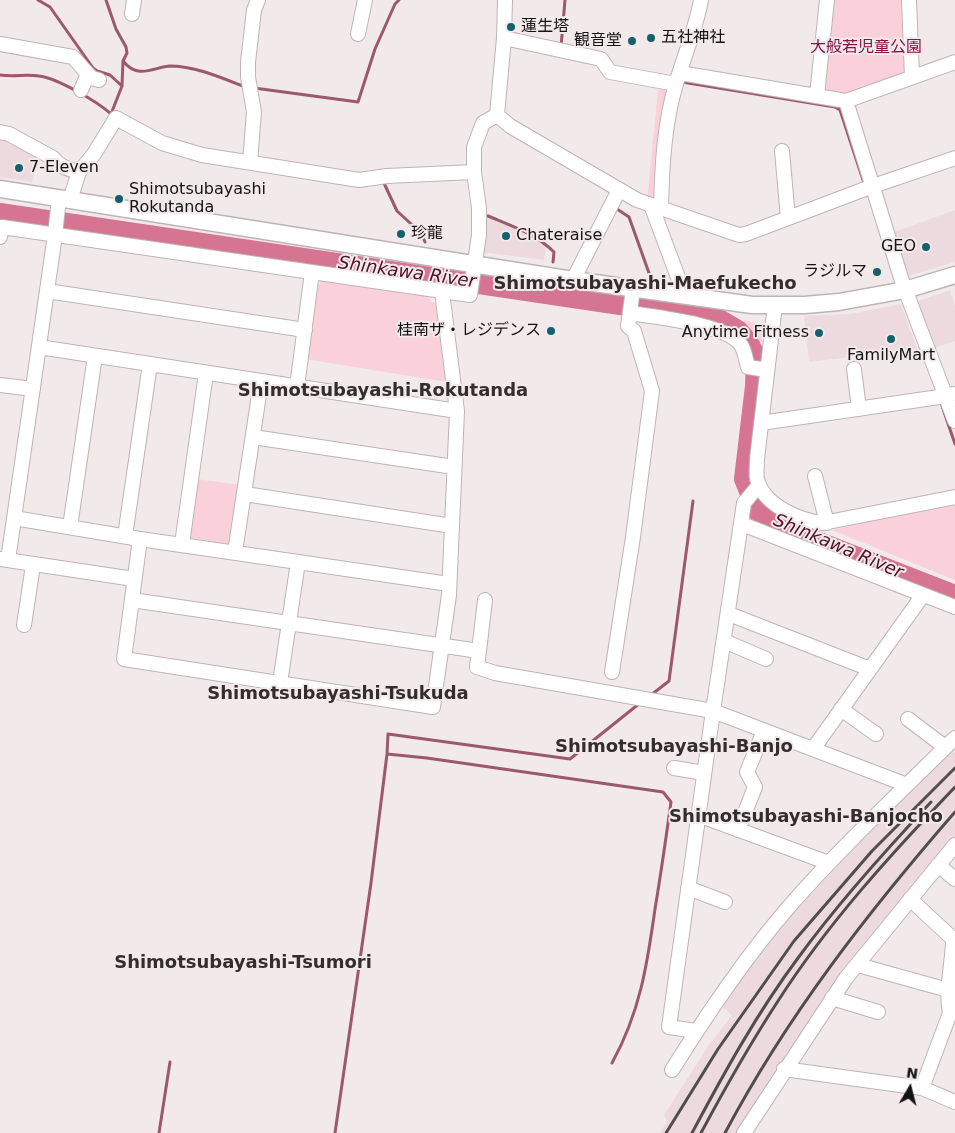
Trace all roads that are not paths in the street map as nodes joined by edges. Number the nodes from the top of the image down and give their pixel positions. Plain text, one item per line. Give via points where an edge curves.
1 (258, 0) edge
2 (365, 0) edge
3 (505, 0) edge
4 (701, 0) edge
5 (827, 0) edge
6 (909, 0) edge
7 (358, 34) dead end
8 (504, 38) junction
9 (0, 44) edge
10 (955, 62) edge
11 (912, 77) junction
12 (678, 78) junction
13 (81, 90) dead end
14 (817, 95) junction
15 (846, 101) junction
16 (497, 115) junction
17 (0, 132) edge
18 (782, 151) dead end
19 (955, 158) edge
20 (250, 162) junction
21 (79, 172) junction
22 (474, 172) junction
23 (868, 188) junction
24 (0, 189) edge
25 (619, 190) junction
26 (64, 199) junction
27 (656, 207) junction
28 (788, 218) junction
29 (56, 226) junction
30 (0, 237) edge
31 (312, 272) junction
32 (955, 275) edge
33 (473, 276) junction
34 (573, 280) junction
35 (905, 290) junction
36 (47, 291) junction
37 (442, 292) junction
38 (685, 296) junction
39 (631, 301) junction
40 (775, 305) junction
41 (305, 330) junction
42 (39, 346) junction
43 (95, 356) junction
44 (150, 364) junction
45 (854, 369) dead end
46 (767, 370) junction
47 (206, 373) junction
48 (261, 382) junction
49 (0, 385) edge
50 (297, 387) junction
51 (33, 389) junction
52 (951, 394) edge
53 (860, 409) junction
54 (457, 411) junction
55 (955, 421) edge
56 (761, 423) junction
57 (253, 437) junction
58 (454, 467) junction
59 (815, 476) dead end
60 (759, 485) junction
61 (245, 494) junction
62 (955, 497) edge
63 (14, 518) junction
64 (827, 522) junction
65 (742, 524) junction
66 (452, 526) junction
67 (70, 527) junction
68 (125, 536) junction
69 (140, 539) junction
70 (182, 544) junction
71 (236, 552) junction
72 (4, 560) edge
73 (298, 562) junction
74 (32, 565) junction
75 (134, 579) junction
76 (449, 584) junction
77 (923, 595) junction
78 (132, 600) junction
79 (485, 600) dead end
80 (955, 607) edge
81 (728, 614) junction
82 (289, 622) junction
83 (24, 625) dead end
84 (724, 642) junction
85 (441, 646) junction
86 (479, 651) junction
87 (766, 659) dead end
88 (870, 669) junction
89 (612, 672) dead end
90 (280, 683) junction
91 (841, 709) junction
92 (713, 711) junction
93 (908, 719) dead end
94 (764, 731) junction
95 (876, 734) dead end
96 (952, 742) edge
97 (813, 750) junction
98 (674, 768) dead end
99 (704, 773) junction
100 (907, 785) junction
101 (698, 815) junction
102 (738, 830) junction
103 (955, 845) edge
104 (829, 863) junction
105 (938, 865) junction
106 (955, 879) edge
107 (688, 888) junction
108 (910, 900) junction
109 (725, 902) dead end
110 (954, 958) edge
111 (858, 965) junction
112 (948, 990) junction
113 (832, 998) junction
114 (878, 1012) dead end
115 (952, 1014) edge
116 (696, 1031) junction
117 (784, 1069) junction
118 (672, 1070) dead end
119 (922, 1088) junction
120 (955, 1102) edge
121 (744, 1133) edge

1 - 20 street via 248,62 254,112
2 - 7 street
3 - 8 street
4 - 12 street
5 - 14 street
6 - 11 street
8 - 12 street via 604,64 610,72
8 - 16 street
9 - 13 street via 73,57 93,77
10 - 11 street
11 - 15 street
12 - 14 street
12 - 27 street via 668,117
14 - 15 street
15 - 23 street
16 - 22 street via 483,123 474,147
16 - 25 street via 510,126
17 - 21 street via 53,158 67,169
18 - 28 street
19 - 23 street
20 - 21 street via 183,150 162,143 116,118
20 - 22 street via 359,180
21 - 26 street
22 - 33 street via 479,235
23 - 28 street
23 - 35 street
24 - 26 street
25 - 27 street
25 - 34 street
26 - 29 street
26 - 33 street
27 - 28 street via 740,235
27 - 38 street
29 - 30 street via 2,227
29 - 31 street
29 - 36 street
31 - 37 street
31 - 41 street
32 - 35 street
33 - 34 street
33 - 37 street via 470,295
34 - 39 street
35 - 40 street via 839,302
35 - 52 street
36 - 41 street
36 - 42 street
37 - 54 street
38 - 39 street
38 - 40 street via 729,303
39 - 46 street via 686,323 731,335 741,345 748,367
39 - 89 street via 628,326 634,331 652,391
40 - 46 street
41 - 50 street
42 - 43 street
42 - 51 street
43 - 44 street
43 - 67 street
44 - 47 street
44 - 68 street
45 - 53 street
46 - 56 street
47 - 48 street
47 - 70 street
48 - 50 street
48 - 57 street
49 - 51 street
50 - 54 street
51 - 63 street
52 - 53 street
52 - 55 street
53 - 56 street
54 - 58 street
56 - 60 street via 756,478
57 - 58 street
57 - 61 street
58 - 66 street
59 - 64 street
60 - 64 street via 786,512 812,522
60 - 65 street via 744,503
61 - 66 street
61 - 71 street
62 - 64 street
63 - 67 street
63 - 72 street
65 - 77 street
65 - 81 street
66 - 76 street
67 - 68 street
68 - 69 street
69 - 70 street
69 - 75 street
70 - 71 street
71 - 73 street
72 - 74 street
73 - 76 street
73 - 82 street
74 - 75 street
74 - 83 street
75 - 78 street
76 - 85 street
77 - 80 street
77 - 88 street
78 - 82 street
78 - 90 street via 124,659
79 - 86 street
81 - 84 street
81 - 88 street
82 - 85 street
82 - 90 street
84 - 87 street
84 - 92 street
85 - 86 street
85 - 90 street via 432,707
86 - 92 street via 477,667 496,673
88 - 91 street
91 - 95 street
91 - 97 street
92 - 94 street
92 - 99 street
93 - 96 street
94 - 97 street
94 - 102 street via 747,772 754,787
96 - 100 street
97 - 100 street
98 - 99 street
99 - 101 street
100 - 104 street
101 - 102 street
101 - 107 street
102 - 104 street
103 - 105 street
104 - 116 street via 752,953
105 - 106 street
105 - 108 street
107 - 109 street
107 - 116 street via 669,1027
108 - 110 street via 953,939
108 - 111 street
110 - 112 street
111 - 112 street
111 - 113 street
112 - 115 street
113 - 114 street
113 - 117 street
115 - 119 street
116 - 118 street
117 - 119 street
117 - 121 street
119 - 120 street

